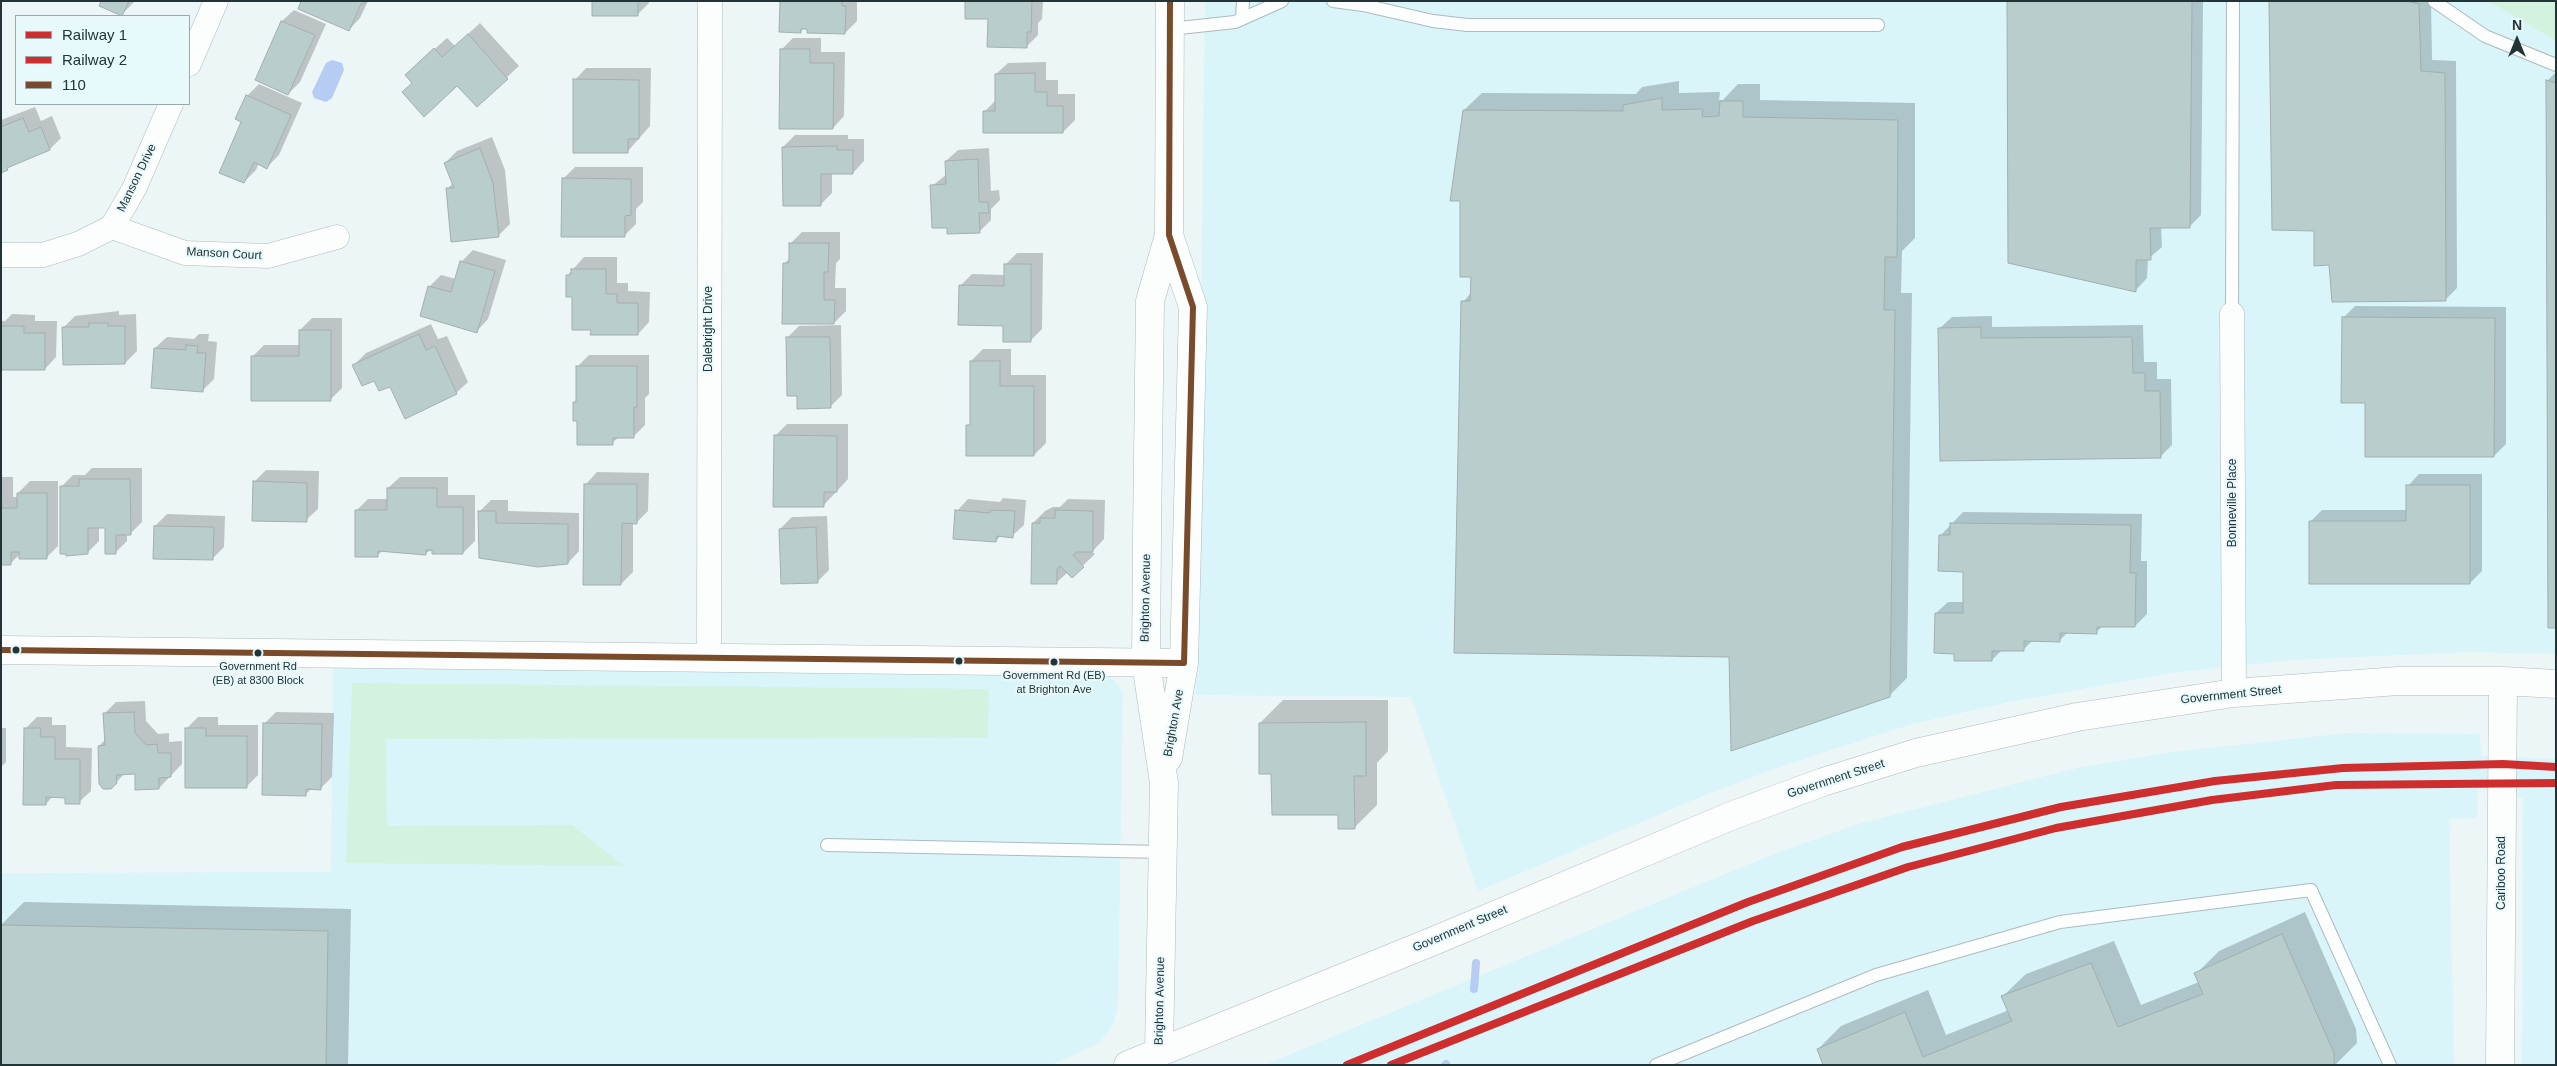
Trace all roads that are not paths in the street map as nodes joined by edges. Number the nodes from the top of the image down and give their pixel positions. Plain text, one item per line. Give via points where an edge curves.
1 (216, 1) edge
2 (710, 1) edge
3 (1170, 1) edge
4 (1243, 1) edge
5 (1282, 1) edge
6 (1333, 1) edge
7 (2233, 1) edge
8 (2434, 1) edge
9 (1354, 3) edge
10 (1242, 18) junction
11 (1878, 25) dead end
12 (1170, 28) junction
13 (190, 62) edge
14 (2556, 64) edge
15 (171, 105) edge
16 (112, 227) junction
17 (1169, 235) junction
18 (337, 237) dead end
19 (1, 255) edge
20 (2232, 314) joint
21 (1, 650) edge
22 (709, 656) junction
23 (1146, 663) junction
24 (1184, 663) junction
25 (2503, 681) junction
26 (2556, 684) edge
27 (2234, 693) junction
28 (1164, 783) junction
29 (827, 845) dead end
30 (1162, 852) junction
31 (1160, 1052) junction
32 (1128, 1065) edge
33 (1656, 1065) edge
34 (2390, 1065) edge
35 (2500, 1065) edge

1 - 13 street
2 - 22 street, Dalebright Drive
3 - 12 street, Brighton Avenue
4 - 10 lane
5 - 10 lane
6 - 9 lane
7 - 20 lane
8 - 14 lane via 2485,36
9 - 11 lane via 1467,26
10 - 12 lane via 1235,22
12 - 17 street, Brighton Avenue
15 - 16 street, Manson Drive via 134,189
16 - 18 street, Manson Court via 185,254 268,256
16 - 19 street, Manson Drive via 78,244 43,255
17 - 23 street, Brighton Avenue via 1150,301
17 - 24 street, Brighton Avenue via 1193,307
20 - 27 street, Bonneville Place
21 - 22 street
22 - 23 street
23 - 24 street
23 - 28 street, Brighton Avenue
24 - 28 street, Brighton Ave
25 - 26 street, Government Street
25 - 27 street, Government Street via 2398,681
25 - 35 street, Cariboo Road
27 - 31 street, Government Street via 2116,710 2003,732 1916,753 1823,782 1722,820
28 - 30 street, Brighton Avenue
29 - 30 lane
30 - 31 street, Brighton Avenue
31 - 32 street, Government Street
33 - 34 lane via 1876,975 2060,922 2311,890

